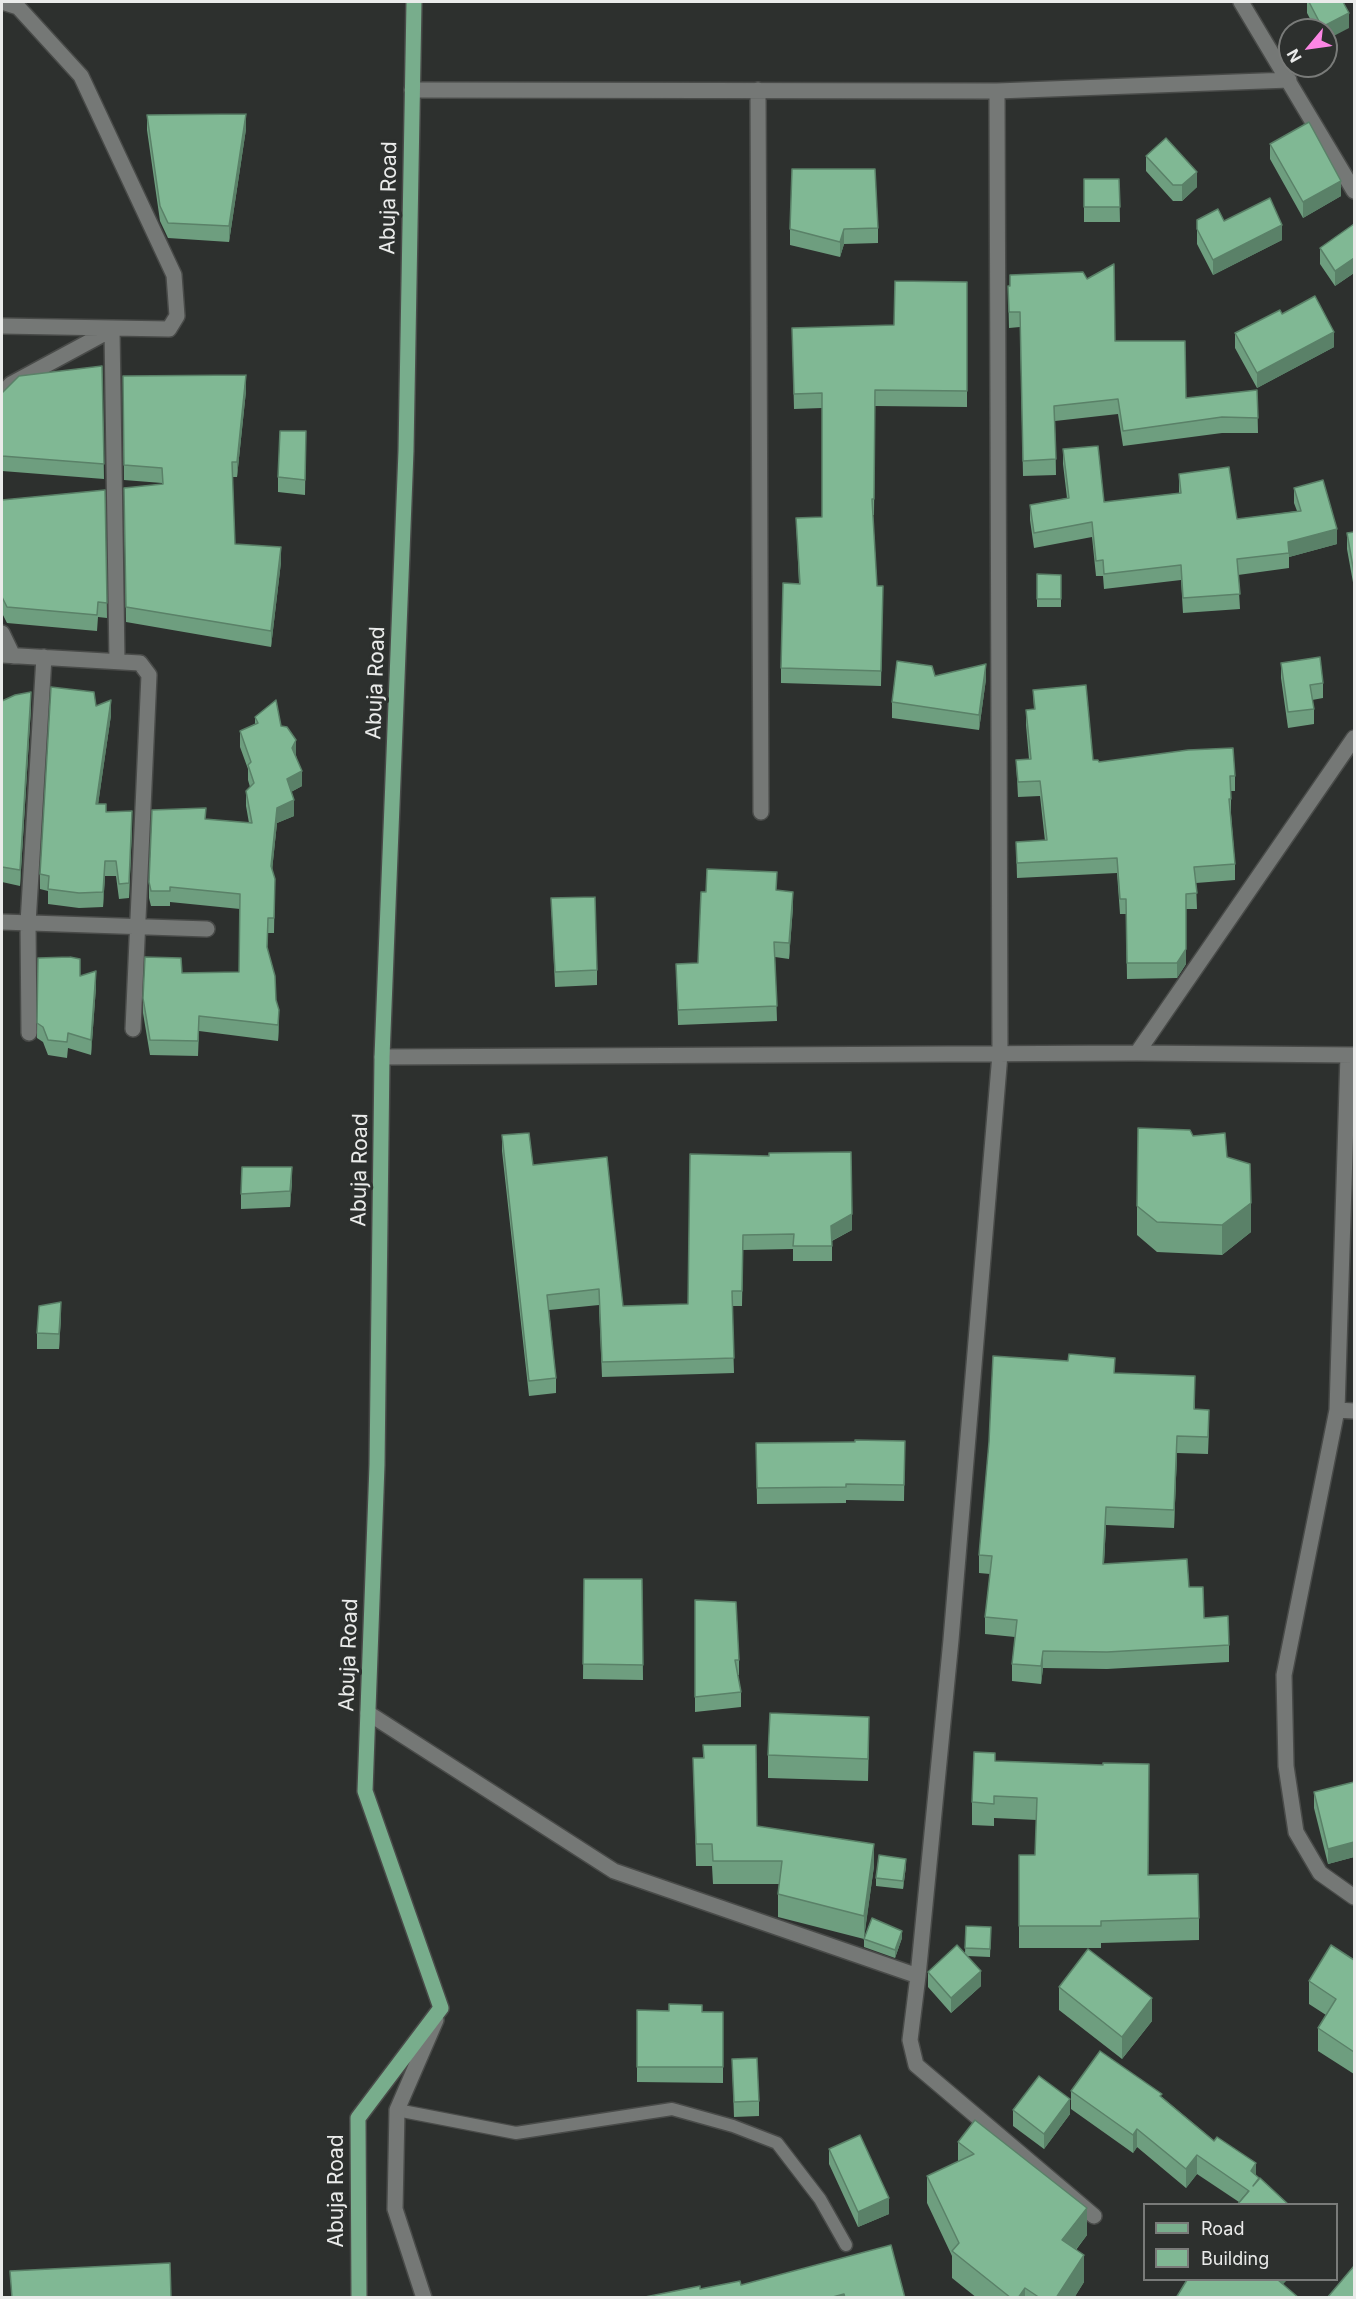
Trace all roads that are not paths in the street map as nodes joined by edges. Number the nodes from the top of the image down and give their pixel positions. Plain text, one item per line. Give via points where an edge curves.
1 (2, 2) edge
2 (414, 2) edge
3 (1241, 2) edge
4 (1289, 80) junction
5 (412, 90) junction
6 (758, 90) junction
7 (997, 91) junction
8 (1354, 191) edge
9 (2, 326) edge
10 (112, 330) junction
11 (2, 394) edge
12 (2, 633) edge
13 (7, 655) edge
14 (44, 657) junction
15 (117, 661) junction
16 (1354, 738) edge
17 (761, 812) dead end
18 (2, 922) edge
19 (27, 923) junction
20 (136, 927) junction
21 (207, 929) dead end
22 (133, 1029) dead end
23 (29, 1033) dead end
24 (1137, 1053) junction
25 (1000, 1054) junction
26 (1351, 1054) edge
27 (382, 1057) junction
28 (1337, 1410) junction
29 (1354, 1411) edge
30 (368, 1713) junction
31 (1354, 1897) edge
32 (918, 1976) junction
33 (441, 2008) junction
34 (397, 2110) junction
35 (1094, 2216) dead end
36 (846, 2245) dead end
37 (359, 2298) edge
38 (424, 2298) edge

1 - 10 street via 18,7 81,76 174,275 177,316 169,329
2 - 5 main road, Abuja Road
3 - 4 street
4 - 7 street
4 - 8 street
5 - 6 street
5 - 27 main road, Abuja Road via 406,451
6 - 7 street
6 - 17 street
7 - 25 street
9 - 10 street
10 - 11 street via 11,384
10 - 15 street
12 - 13 street
13 - 14 street
14 - 15 street
14 - 19 street
15 - 20 street via 140,663 149,675
16 - 24 street
18 - 19 street
19 - 20 street
19 - 23 street
20 - 21 street
20 - 22 street
24 - 25 street
24 - 26 street
25 - 27 street
25 - 32 street via 952,1629
26 - 28 street
27 - 30 main road, Abuja Road via 377,1465
28 - 29 street
28 - 31 street via 1284,1675 1286,1766 1296,1832 1320,1873
30 - 32 street via 614,1871
30 - 33 main road, Abuja Road via 365,1791
32 - 35 street via 910,2040 916,2065
33 - 34 street
33 - 37 main road, Abuja Road via 358,2118
34 - 36 lane via 516,2133 672,2109 733,2126 777,2143 820,2199
34 - 38 street via 395,2209

